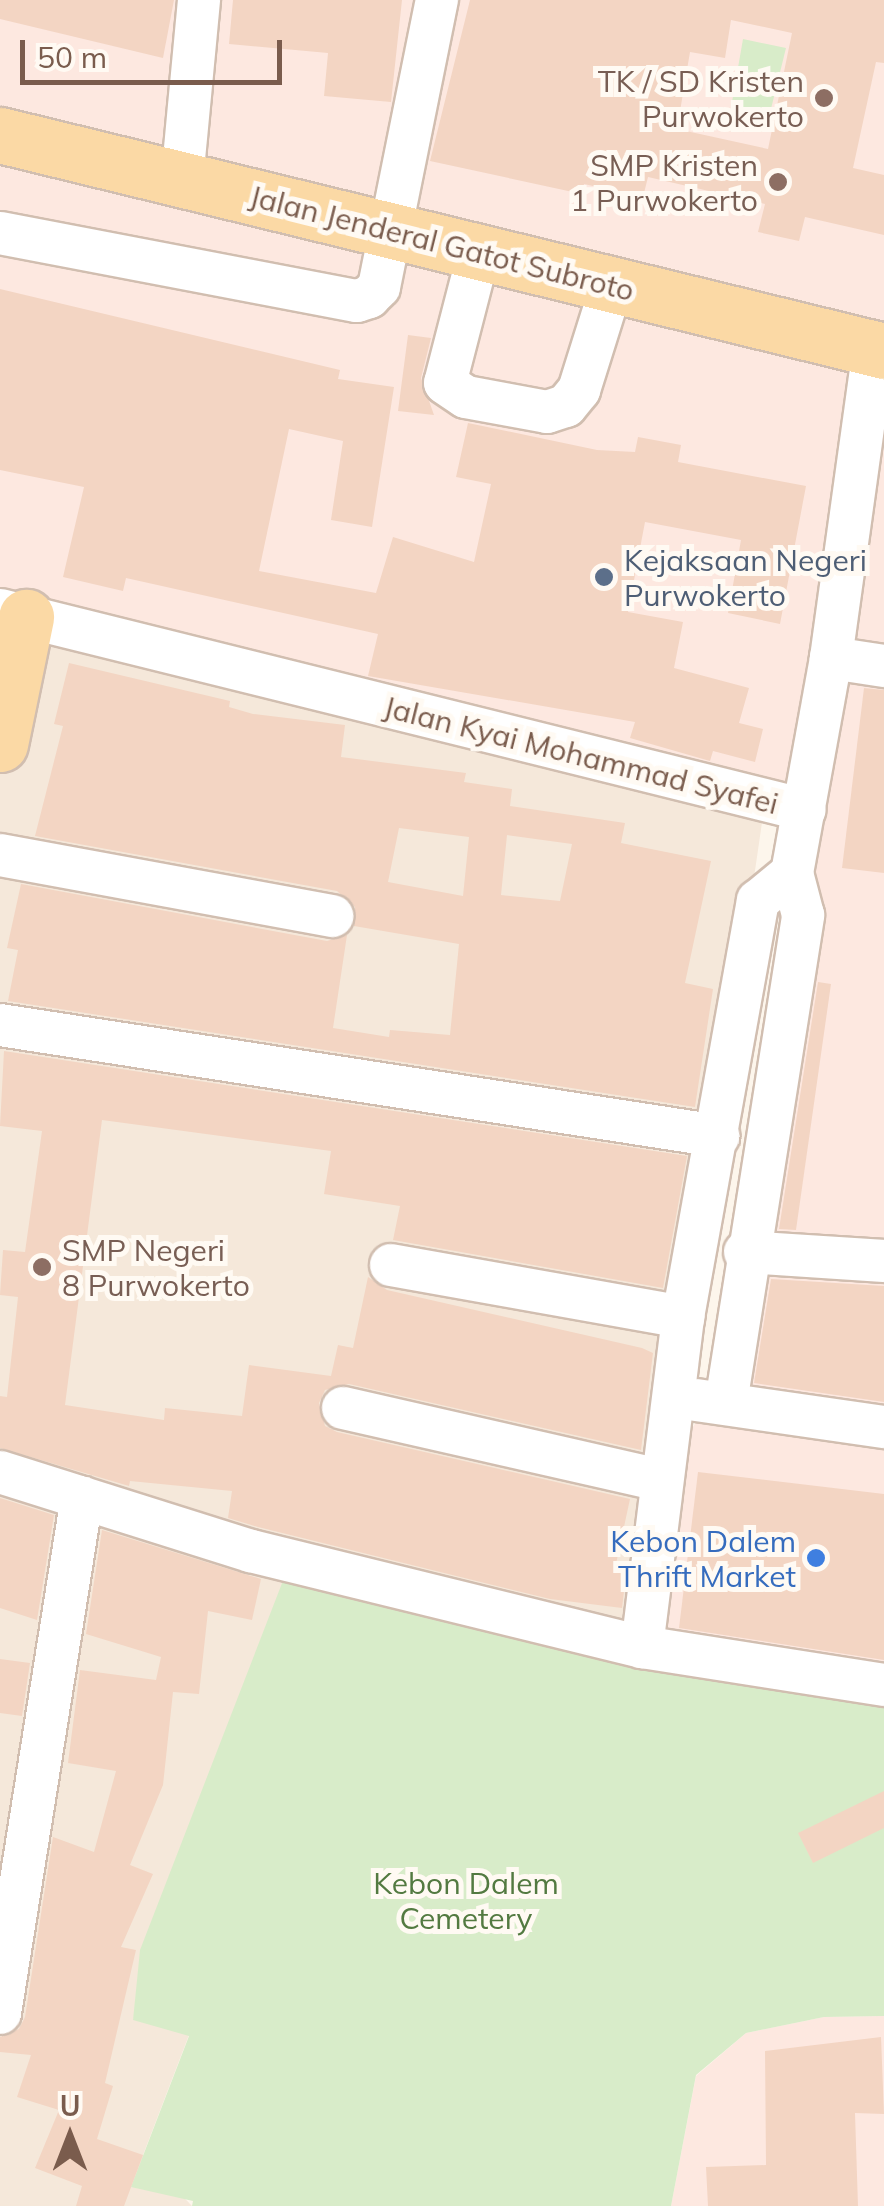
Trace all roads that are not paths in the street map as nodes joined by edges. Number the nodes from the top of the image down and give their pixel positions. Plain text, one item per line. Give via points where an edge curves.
1 (199, 0) edge
2 (436, 0) edge
3 (0, 137) edge
4 (182, 180) junction
5 (391, 231) junction
6 (0, 232) edge
7 (478, 252) junction
8 (612, 285) junction
9 (879, 350) edge
10 (13, 613) edge
11 (831, 658) junction
12 (884, 666) edge
13 (0, 744) edge
14 (805, 810) junction
15 (0, 855) edge
16 (792, 873) junction
17 (332, 916) dead end
18 (0, 1026) edge
19 (718, 1136) junction
20 (746, 1252) junction
21 (884, 1261) edge
22 (392, 1264) dead end
23 (683, 1317) junction
24 (674, 1398) junction
25 (726, 1403) junction
26 (343, 1408) dead end
27 (884, 1427) edge
28 (0, 1472) edge
29 (661, 1480) junction
30 (82, 1496) junction
31 (642, 1646) junction
32 (884, 1685) edge
33 (0, 2014) edge

1 - 4 street
2 - 5 street
3 - 4 main road, Jalan Jenderal Gatot Subroto
4 - 5 main road, Jalan Jenderal Gatot Subroto
5 - 6 street via 379,287 357,301
5 - 7 main road, Jalan Jenderal Gatot Subroto
7 - 8 main road, Jalan Jenderal Gatot Subroto
7 - 8 street via 445,383 466,396 547,412 566,406 579,390
8 - 9 main road, Jalan Jenderal Gatot Subroto
9 - 11 street
10 - 13 main road
10 - 14 street, Jalan Kyai Mohammad Syafei
11 - 12 street
11 - 14 street
14 - 16 street, Jalan Kyai Mohammad Syafei
15 - 17 street
16 - 19 street via 758,901
16 - 20 street, Jalan Kyai Mohammad Syafei via 803,915
18 - 19 street
19 - 23 street
20 - 21 street
20 - 25 street, Jalan Kyai Mohammad Syafei
22 - 23 street
23 - 24 street
24 - 25 street
24 - 29 street
25 - 27 street
26 - 29 street
28 - 30 street
29 - 31 street
30 - 31 street via 251,1550
30 - 33 street
31 - 32 street

